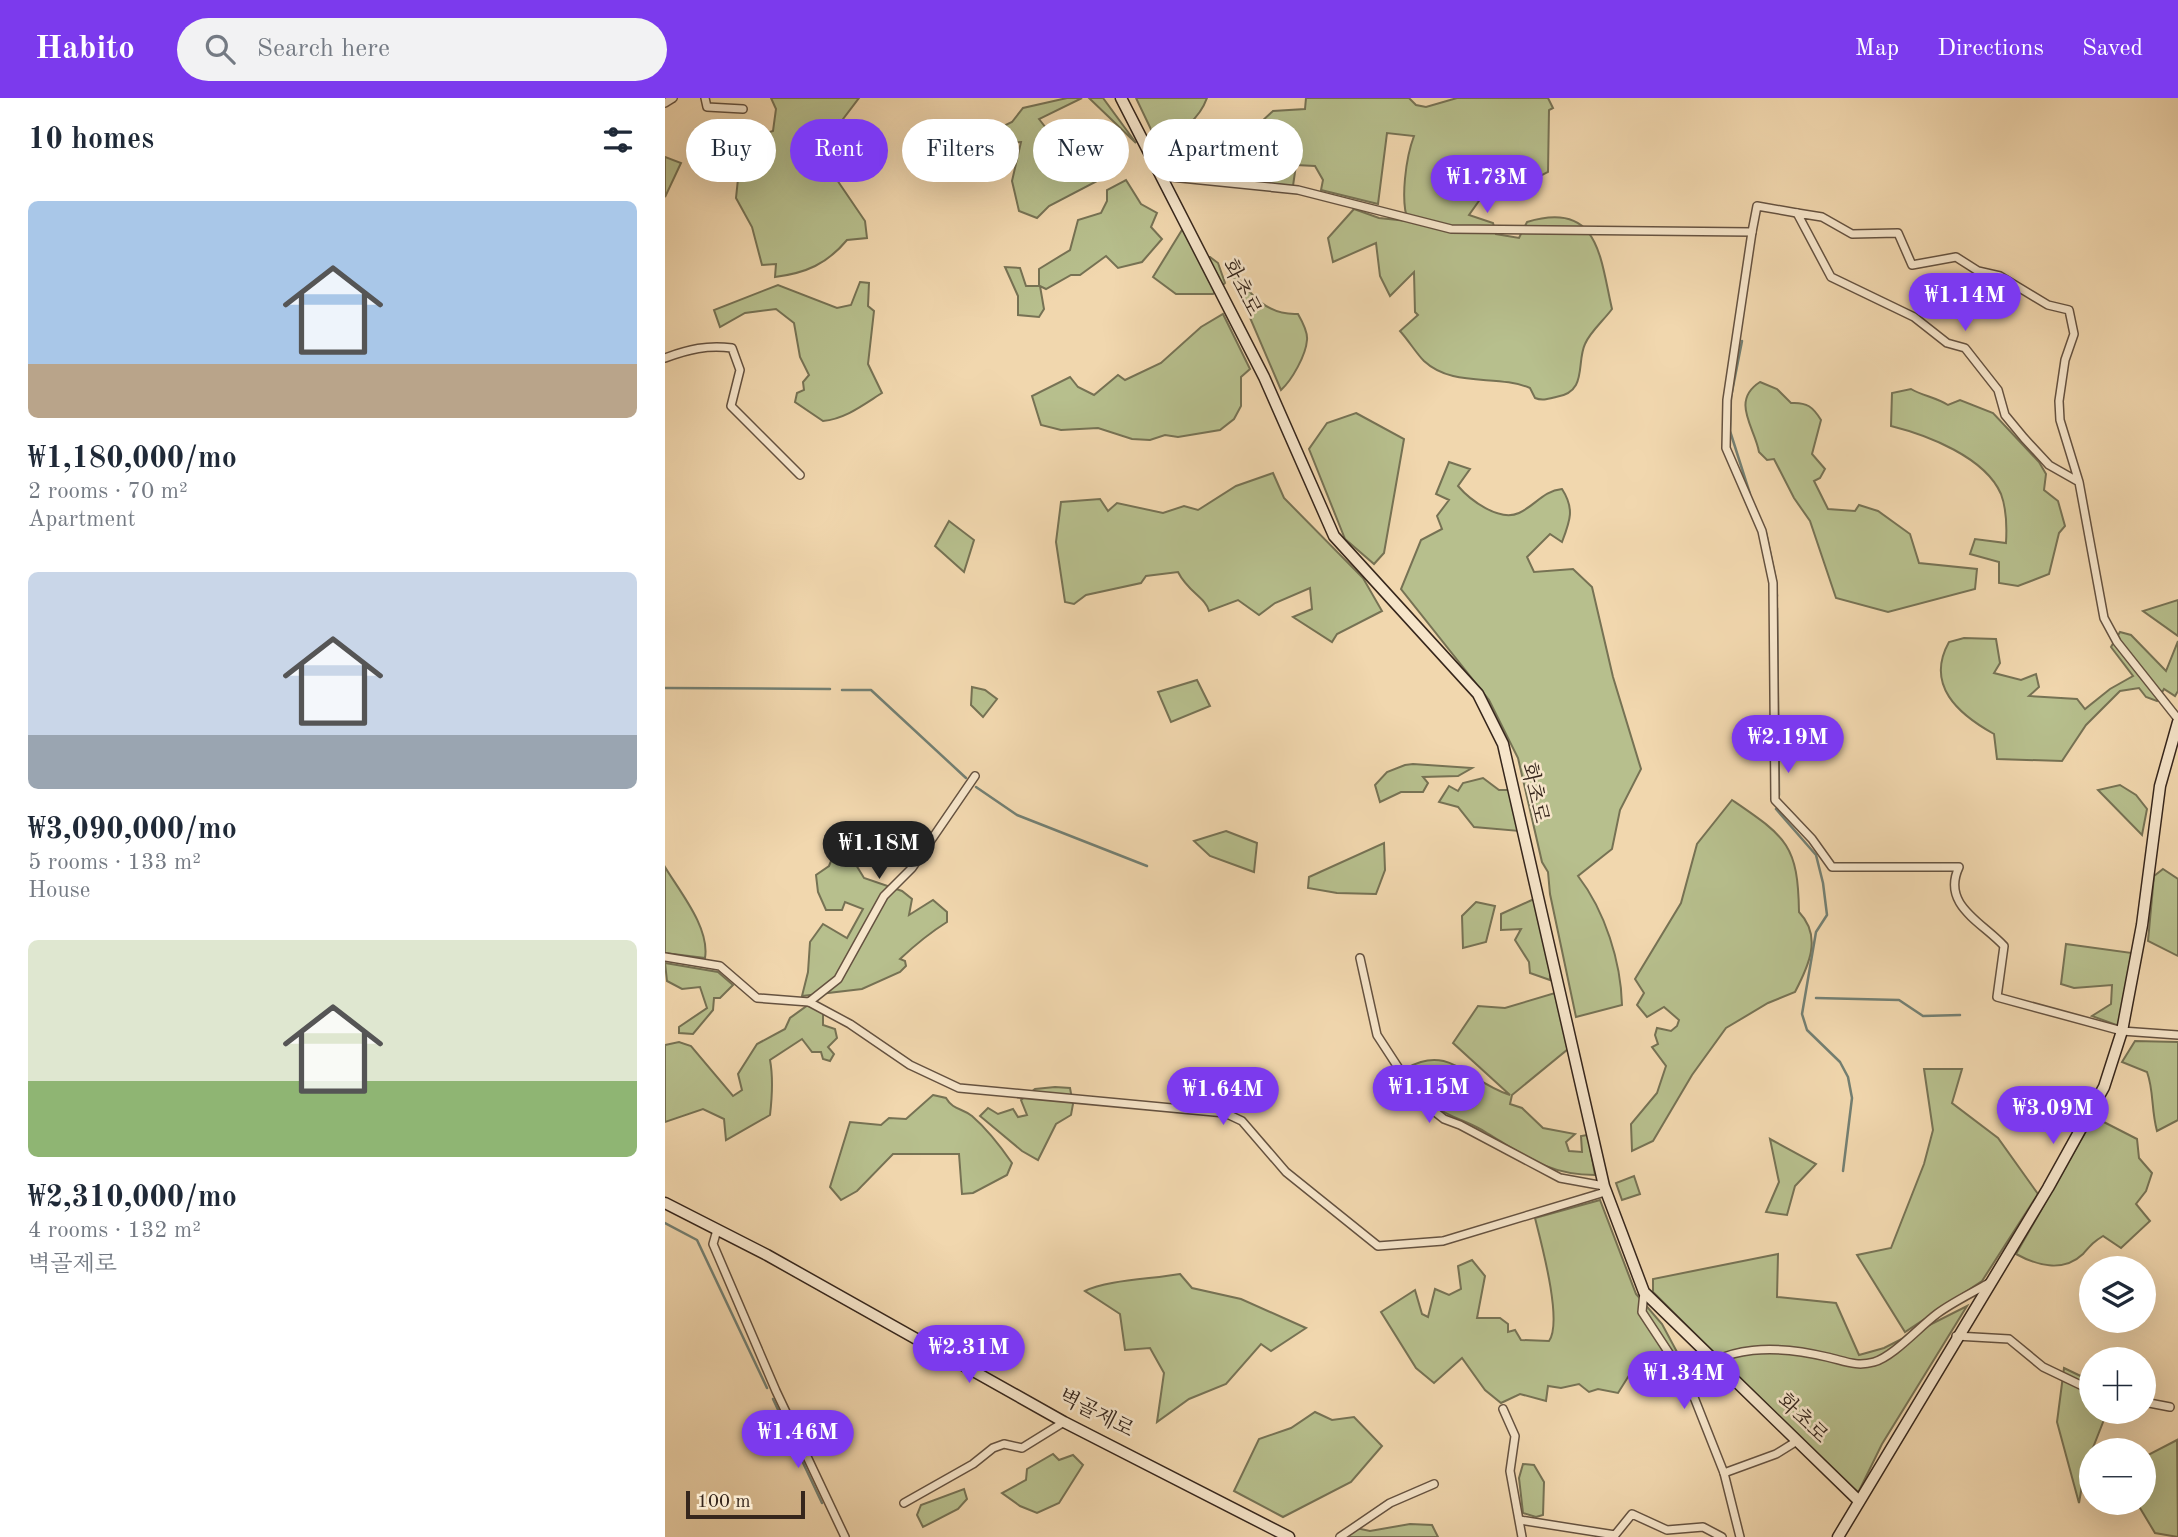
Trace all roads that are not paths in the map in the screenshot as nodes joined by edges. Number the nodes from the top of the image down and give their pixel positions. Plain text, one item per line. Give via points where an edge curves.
1 (673, 98) edge
2 (705, 98) edge
3 (1121, 98) edge
4 (665, 103) edge
5 (743, 109) dead end
6 (1143, 141) edge
7 (1164, 182) edge
8 (1220, 182) edge
9 (1797, 213) junction
10 (1752, 232) junction
11 (665, 358) edge
12 (800, 475) dead end
13 (2078, 482) junction
14 (2178, 721) edge
15 (975, 776) dead end
16 (665, 957) edge
17 (1360, 957) dead end
18 (809, 1002) junction
19 (2122, 1031) junction
20 (2178, 1035) edge
21 (1604, 1189) junction
22 (665, 1203) edge
23 (717, 1230) junction
24 (1990, 1283) junction
25 (1644, 1292) junction
26 (1956, 1336) junction
27 (1714, 1361) junction
28 (1688, 1382) junction
29 (2079, 1384) edge
30 (2156, 1404) edge
31 (2170, 1407) dead end
32 (1503, 1409) dead end
33 (1064, 1422) junction
34 (1797, 1441) junction
35 (1724, 1474) junction
36 (1434, 1484) dead end
37 (1859, 1501) junction
38 (905, 1503) dead end
39 (1520, 1520) junction
40 (845, 1537) edge
41 (1289, 1537) edge
42 (1340, 1537) edge
43 (1522, 1537) edge
44 (1722, 1537) edge
45 (1741, 1537) edge
46 (1837, 1537) edge

1 - 4 street
2 - 5 street via 707,107
3 - 6 street, 화초로
7 - 21 street, 화초로 via 1264,377 1334,536 1478,694 1503,744
8 - 10 street via 1298,190 1451,229
9 - 10 street via 1757,206
9 - 13 street via 1831,277 1914,317 1947,343 1965,348 1999,390 2005,415 2024,438 2049,465
9 - 13 street via 1822,217 1852,234 1898,233 1912,265 1956,257 1977,271 2000,276 2048,305 2069,310 2074,334 2059,401
10 - 19 street via 1727,400 1726,448 1762,531 1773,583 1775,800 1832,867 1959,867 1954,892 1967,915 2004,946 1997,997
11 - 12 street via 690,348 732,348 740,370 731,405
13 - 14 street via 2104,618
14 - 19 street via 2160,786 2142,925
15 - 18 street via 912,868 884,895 838,979
16 - 18 street via 720,966 757,999
17 - 21 street via 1377,1035 1430,1108 1560,1178
18 - 21 street via 910,1065 959,1088 1225,1113 1242,1121 1286,1172 1378,1246 1443,1241
19 - 20 street
19 - 24 street via 2104,1087
21 - 25 street, 화초로
22 - 23 street, 벽골제로
23 - 33 street, 벽골제로
23 - 40 street via 713,1244 718,1257
24 - 26 street
24 - 27 street via 1941,1311 1891,1354 1874,1362 1853,1365 1791,1350 1752,1349
25 - 27 street, 화초로
25 - 28 street via 1642,1312
26 - 29 street via 2009,1339 2043,1367
26 - 37 street
27 - 28 street via 1700,1367
27 - 34 street, 화초로
28 - 35 street
30 - 31 street
32 - 39 street via 1515,1436 1510,1471
33 - 38 street via 1022,1448 1005,1444 993,1448
33 - 41 street, 벽골제로
34 - 35 street
34 - 37 street, 화초로
35 - 45 street
36 - 42 street via 1390,1503
37 - 46 street
39 - 43 street
39 - 44 street via 1615,1535 1632,1514 1667,1530 1703,1527

